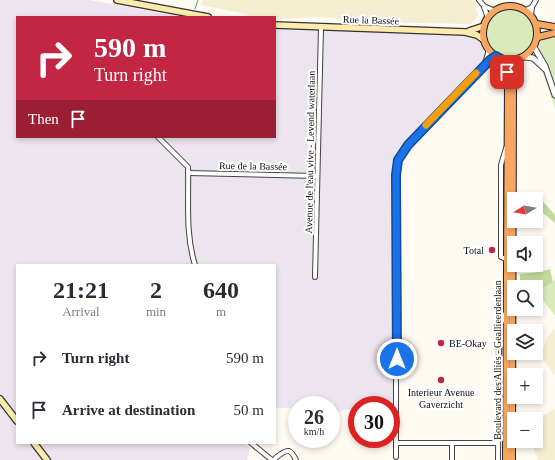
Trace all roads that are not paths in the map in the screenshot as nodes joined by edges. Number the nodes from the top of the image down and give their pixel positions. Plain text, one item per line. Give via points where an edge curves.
1 (117, 0) edge
2 (479, 0) edge
3 (506, 0) edge
4 (515, 0) edge
5 (536, 0) edge
6 (503, 7) junction
7 (518, 7) junction
8 (532, 7) junction
9 (485, 8) junction
10 (526, 10) junction
11 (494, 11) junction
12 (531, 15) junction
13 (203, 16) edge
14 (488, 18) junction
15 (537, 24) junction
16 (276, 26) edge
17 (484, 26) junction
18 (321, 27) junction
19 (555, 27) edge
20 (465, 32) junction
21 (555, 33) edge
22 (538, 37) junction
23 (484, 40) junction
24 (534, 47) junction
25 (489, 50) junction
26 (496, 56) junction
27 (525, 57) junction
28 (503, 60) junction
29 (518, 60) junction
30 (483, 65) junction
31 (547, 74) junction
32 (555, 95) edge
33 (159, 138) edge
34 (188, 173) junction
35 (316, 176) junction
36 (195, 264) edge
37 (316, 278) dead end
38 (508, 280) edge
39 (507, 312) joint
40 (396, 396) edge
41 (0, 399) edge
42 (16, 420) edge
43 (400, 443) edge
44 (498, 443) junction
45 (35, 444) edge
46 (252, 444) edge
47 (452, 444) junction
48 (396, 448) edge
49 (396, 457) dead end
50 (47, 460) edge
51 (273, 460) edge
52 (296, 460) edge
53 (452, 460) edge
54 (498, 460) edge
55 (506, 460) edge
56 (512, 460) edge

1 - 13 main road
2 - 9 street
3 - 6 highway
4 - 7 highway
5 - 8 street
6 - 7 highway
6 - 11 highway
7 - 10 highway
8 - 10 street
8 - 12 street
9 - 11 street
9 - 14 street
10 - 12 highway
11 - 14 highway
12 - 15 highway
14 - 17 highway
15 - 19 highway
15 - 22 highway
16 - 18 main road, Rue la Bassée
17 - 20 main road, Rue la Bassée via 478,30
17 - 23 highway
18 - 20 main road, Rue la Bassée
18 - 35 street, Avenue de l'eau vive - Levend waterlaan
20 - 23 main road, Rue la Bassée
21 - 22 highway
22 - 24 highway
23 - 25 highway
24 - 27 highway
24 - 31 street
25 - 26 highway
25 - 30 street
26 - 28 highway
26 - 30 street
27 - 29 highway
27 - 31 street via 537,60
28 - 29 highway
28 - 38 highway, Boulevard des Alliés - Geallieerdenlaan via 508,75
29 - 56 highway, Boulevard des Alliés - Geallieerdenlaan via 514,68
30 - 40 street via 408,145 398,160
31 - 32 street
33 - 34 street via 187,165
34 - 35 street, Rue de la Bassée
34 - 36 street via 189,239
35 - 37 street, Avenue de l'eau vive - Levend waterlaan
39 - 44 street via 498,336
39 - 55 highway, Boulevard des Alliés - Geallieerdenlaan
41 - 42 main road
43 - 47 street
44 - 47 street
44 - 54 street
45 - 50 main road
46 - 51 street
47 - 53 street
48 - 49 street
51 - 52 street via 290,452

